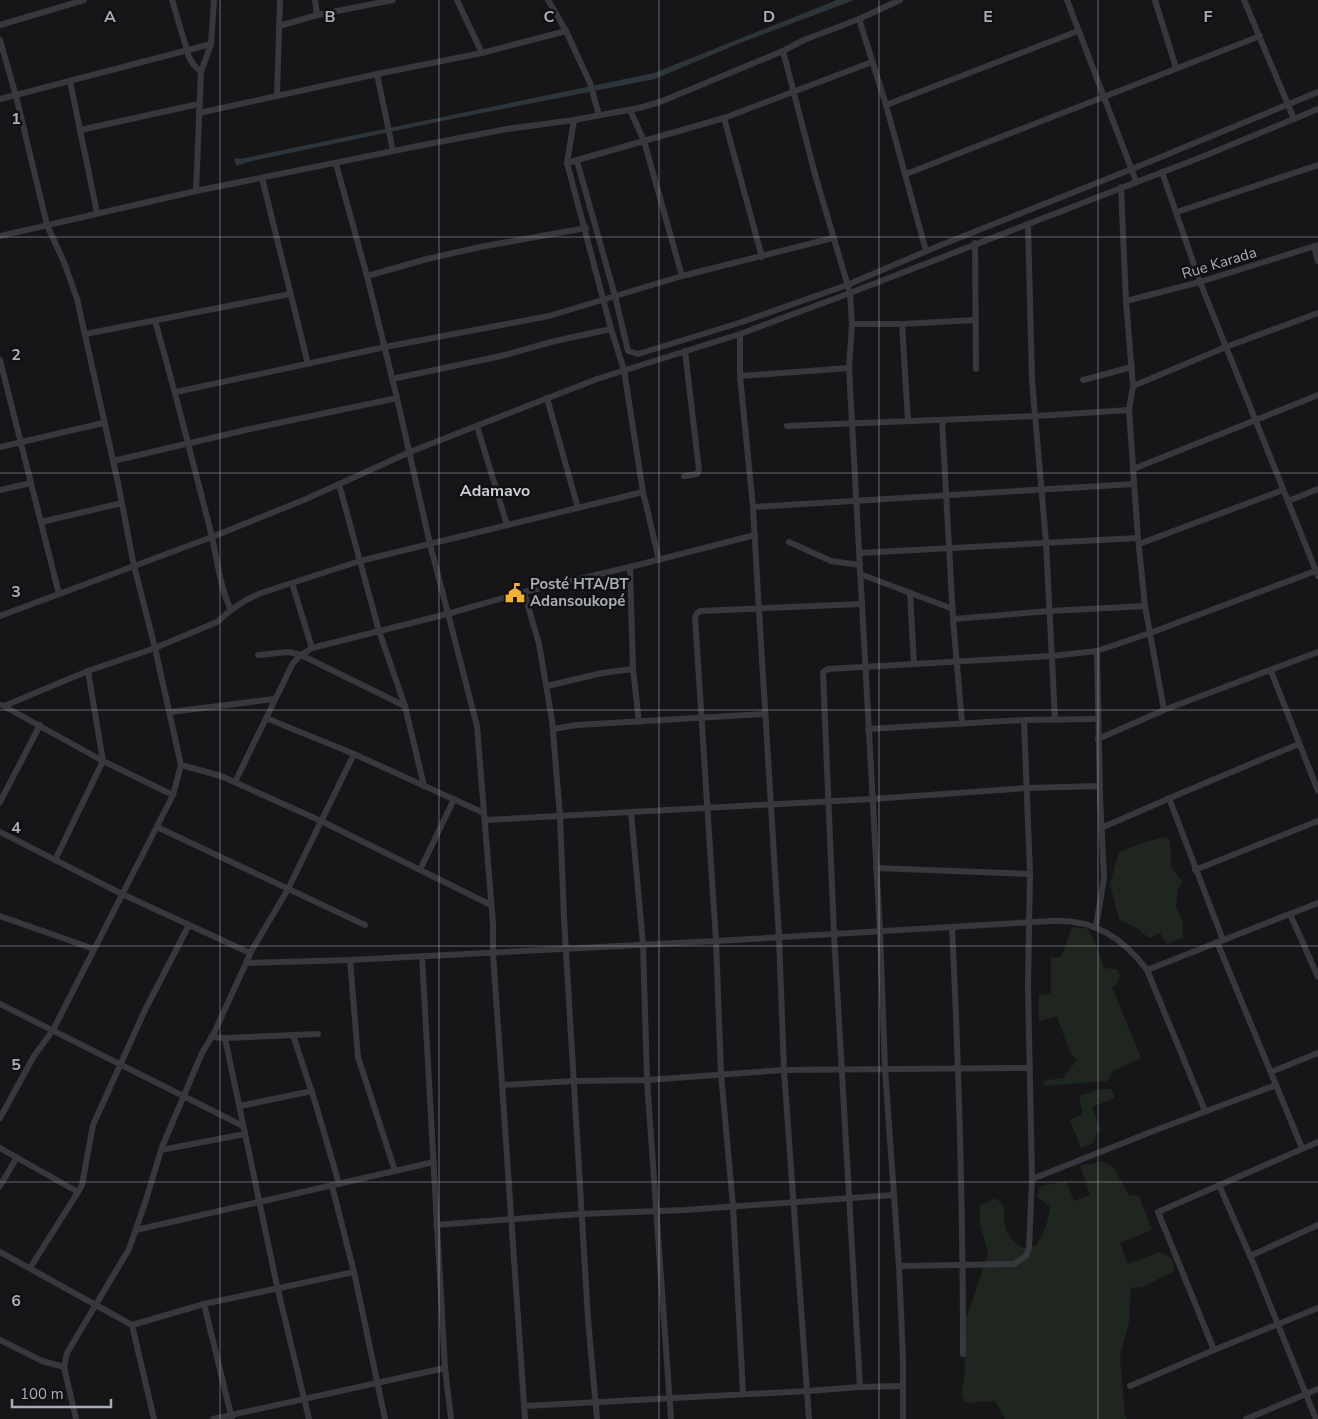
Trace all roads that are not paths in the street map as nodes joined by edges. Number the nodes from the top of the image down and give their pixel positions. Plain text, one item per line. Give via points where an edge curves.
1 (84, 0) edge
2 (172, 0) edge
3 (214, 0) edge
4 (280, 0) edge
5 (315, 0) edge
6 (393, 0) edge
7 (456, 0) edge
8 (548, 0) edge
9 (900, 0) edge
10 (1067, 0) edge
11 (1155, 0) edge
12 (1244, 0) edge
13 (317, 15) junction
14 (859, 19) junction
15 (0, 25) edge
16 (279, 26) junction
17 (566, 31) junction
18 (1078, 31) junction
19 (1260, 36) junction
20 (0, 40) edge
21 (211, 44) junction
22 (186, 50) junction
23 (783, 51) junction
24 (482, 54) junction
25 (872, 62) junction
26 (1176, 68) junction
27 (201, 72) junction
28 (377, 74) junction
29 (70, 82) junction
30 (794, 92) junction
31 (1318, 92) edge
32 (16, 96) junction
33 (276, 96) junction
34 (1103, 96) junction
35 (0, 99) edge
36 (199, 104) junction
37 (886, 105) junction
38 (1318, 109) edge
39 (630, 110) junction
40 (1291, 112) junction
41 (199, 113) junction
42 (598, 115) junction
43 (724, 118) junction
44 (574, 120) junction
45 (80, 130) junction
46 (644, 141) junction
47 (393, 151) junction
48 (577, 161) junction
49 (336, 164) junction
50 (567, 164) junction
51 (1318, 165) edge
52 (1132, 169) junction
53 (1162, 172) junction
54 (906, 174) junction
55 (262, 178) junction
56 (1136, 182) junction
57 (1121, 187) junction
58 (196, 191) junction
59 (1176, 212) junction
60 (97, 213) junction
61 (1028, 224) junction
62 (47, 225) junction
63 (586, 228) junction
64 (0, 236) edge
65 (833, 238) junction
66 (975, 244) junction
67 (1316, 245) edge
68 (926, 251) junction
69 (762, 257) junction
70 (1318, 262) edge
71 (367, 276) junction
72 (682, 276) junction
73 (1200, 282) junction
74 (847, 285) junction
75 (850, 293) junction
76 (290, 294) junction
77 (615, 296) junction
78 (604, 299) junction
79 (1126, 302) junction
80 (1318, 313) edge
81 (975, 320) junction
82 (155, 321) junction
83 (852, 324) junction
84 (902, 324) junction
85 (611, 328) junction
86 (85, 334) junction
87 (740, 334) junction
88 (385, 347) junction
89 (1226, 347) junction
90 (685, 351) junction
91 (0, 360) edge
92 (308, 364) junction
93 (1132, 367) junction
94 (849, 368) junction
95 (976, 369) dead end
96 (624, 370) junction
97 (740, 376) junction
98 (392, 379) junction
99 (1083, 380) dead end
100 (1132, 386) junction
101 (176, 392) junction
102 (1318, 395) edge
103 (397, 398) junction
104 (547, 398) junction
105 (1129, 410) junction
106 (1036, 416) junction
107 (942, 420) junction
108 (908, 421) junction
109 (1256, 421) junction
110 (104, 423) junction
111 (852, 423) junction
112 (476, 426) junction
113 (787, 426) dead end
114 (20, 442) junction
115 (188, 444) junction
116 (0, 447) edge
117 (410, 452) junction
118 (113, 461) junction
119 (1133, 469) junction
120 (684, 476) dead end
121 (31, 483) junction
122 (339, 484) junction
123 (1134, 484) junction
124 (1318, 489) edge
125 (0, 490) edge
126 (1042, 490) junction
127 (1283, 490) junction
128 (643, 492) junction
129 (946, 496) junction
130 (856, 501) junction
131 (1288, 501) junction
132 (122, 503) junction
133 (753, 507) junction
134 (578, 508) junction
135 (40, 522) junction
136 (508, 525) junction
137 (755, 535) junction
138 (212, 537) junction
139 (1138, 541) junction
140 (789, 542) dead end
141 (1046, 542) junction
142 (430, 544) junction
143 (950, 549) junction
144 (859, 553) junction
145 (659, 560) junction
146 (360, 561) junction
147 (860, 565) junction
148 (134, 566) junction
149 (630, 567) junction
150 (1317, 573) edge
151 (860, 574) junction
152 (292, 583) junction
153 (524, 592) junction
154 (910, 593) junction
155 (58, 594) junction
156 (861, 604) junction
157 (1145, 606) junction
158 (759, 608) junction
159 (953, 609) junction
160 (231, 610) junction
161 (1050, 611) junction
162 (447, 614) junction
163 (0, 616) edge
164 (953, 619) junction
165 (379, 630) junction
166 (1150, 633) junction
167 (155, 648) junction
168 (312, 648) junction
169 (1097, 651) junction
170 (1318, 652) edge
171 (258, 655) dead end
172 (301, 655) junction
173 (1052, 656) junction
174 (957, 662) junction
175 (914, 664) junction
176 (865, 666) junction
177 (633, 669) junction
178 (88, 671) junction
179 (1271, 671) junction
180 (547, 686) junction
181 (276, 699) junction
182 (2, 705) edge
183 (405, 706) junction
184 (1164, 710) junction
185 (170, 712) junction
186 (765, 714) junction
187 (702, 717) junction
188 (266, 718) junction
189 (1055, 719) junction
190 (1097, 719) junction
191 (1024, 720) junction
192 (639, 722) junction
193 (962, 723) junction
194 (40, 725) junction
195 (553, 728) junction
196 (868, 729) junction
197 (1098, 739) junction
198 (1299, 744) junction
199 (354, 754) junction
200 (103, 761) junction
201 (181, 765) junction
202 (234, 782) junction
203 (424, 786) junction
204 (1100, 786) junction
205 (1027, 788) junction
206 (1318, 791) edge
207 (173, 795) junction
208 (1168, 798) junction
209 (454, 799) junction
210 (872, 799) junction
211 (829, 801) junction
212 (0, 802) edge
213 (770, 805) junction
214 (708, 807) junction
215 (631, 812) junction
216 (560, 816) junction
217 (484, 817) junction
218 (321, 821) junction
219 (1318, 821) edge
220 (157, 827) junction
221 (1101, 828) junction
222 (0, 832) edge
223 (55, 860) junction
224 (876, 868) junction
225 (420, 870) junction
226 (1195, 870) junction
227 (1030, 874) junction
228 (288, 889) junction
229 (122, 894) junction
230 (1318, 903) edge
231 (491, 905) junction
232 (1290, 914) junction
233 (0, 916) edge
234 (189, 924) junction
235 (1030, 924) junction
236 (366, 926) dead end
237 (1096, 926) junction
238 (952, 927) junction
239 (880, 932) junction
240 (834, 934) junction
241 (779, 937) junction
242 (716, 941) junction
243 (1220, 941) junction
244 (643, 944) junction
245 (566, 948) junction
246 (94, 949) junction
247 (250, 953) junction
248 (493, 953) junction
249 (422, 956) junction
250 (350, 960) junction
251 (246, 963) junction
252 (1147, 970) junction
253 (1318, 977) edge
254 (0, 1004) edge
255 (53, 1030) junction
256 (318, 1034) dead end
257 (292, 1035) junction
258 (211, 1037) junction
259 (225, 1038) junction
260 (1318, 1053) edge
261 (120, 1065) junction
262 (958, 1068) junction
263 (1029, 1068) junction
264 (842, 1069) junction
265 (885, 1069) junction
266 (784, 1070) junction
267 (1271, 1072) junction
268 (721, 1074) junction
269 (647, 1080) junction
270 (575, 1081) junction
271 (502, 1085) junction
272 (1276, 1085) junction
273 (312, 1091) junction
274 (184, 1096) junction
275 (3, 1105) edge
276 (240, 1106) junction
277 (1205, 1111) junction
278 (0, 1118) edge
279 (243, 1126) junction
280 (245, 1134) junction
281 (1318, 1142) edge
282 (0, 1148) edge
283 (1302, 1148) junction
284 (161, 1150) junction
285 (17, 1157) junction
286 (434, 1162) junction
287 (394, 1171) junction
288 (1032, 1179) junction
289 (339, 1184) junction
290 (1218, 1185) junction
291 (0, 1186) edge
292 (332, 1186) junction
293 (78, 1192) junction
294 (893, 1196) junction
295 (849, 1198) junction
296 (795, 1201) junction
297 (260, 1203) junction
298 (733, 1206) junction
299 (656, 1210) junction
300 (582, 1214) junction
301 (512, 1220) junction
302 (436, 1225) junction
303 (1318, 1225) edge
304 (136, 1230) junction
305 (0, 1252) edge
306 (1250, 1256) junction
307 (899, 1266) junction
308 (962, 1266) junction
309 (30, 1268) junction
310 (354, 1272) junction
311 (278, 1288) junction
312 (204, 1304) junction
313 (95, 1306) junction
314 (1318, 1308) edge
315 (1278, 1324) junction
316 (132, 1325) junction
317 (0, 1340) edge
318 (1214, 1350) junction
319 (963, 1354) dead end
320 (64, 1367) junction
321 (445, 1368) junction
322 (378, 1383) junction
323 (860, 1386) junction
324 (902, 1386) junction
325 (1130, 1386) dead end
326 (1318, 1389) edge
327 (808, 1391) junction
328 (743, 1393) junction
329 (1306, 1394) junction
330 (670, 1398) junction
331 (304, 1399) junction
332 (594, 1402) junction
333 (524, 1406) junction
334 (232, 1417) edge
335 (76, 1419) edge
336 (154, 1419) edge
337 (212, 1419) edge
338 (309, 1419) edge
339 (384, 1419) edge
340 (451, 1419) edge
341 (525, 1419) edge
342 (597, 1419) edge
343 (672, 1419) edge
344 (809, 1419) edge
345 (902, 1419) edge
346 (1246, 1419) edge
347 (1316, 1419) edge

1 - 15 street
2 - 22 street
3 - 21 street
4 - 16 street
5 - 13 street
6 - 13 street
7 - 24 street
8 - 17 street
9 - 14 street
10 - 18 street
11 - 26 street
12 - 19 street
13 - 16 street
14 - 23 street
14 - 25 street
16 - 33 street
17 - 24 street
17 - 42 street via 590,83
18 - 34 street
18 - 37 street
19 - 26 street
19 - 40 street
20 - 32 street
21 - 22 street
21 - 27 street
22 - 27 street
22 - 29 street
23 - 30 street
23 - 39 street via 660,102
24 - 28 street
25 - 30 street
25 - 37 street
26 - 34 street
27 - 36 street
28 - 33 street
28 - 47 street
29 - 32 street
29 - 45 street
30 - 43 street
30 - 65 street
31 - 40 street
32 - 35 street
32 - 62 street
33 - 41 street
34 - 52 street
34 - 54 street
36 - 41 street
36 - 45 street
37 - 54 street
38 - 40 street
39 - 42 street
39 - 46 street
40 - 52 street
40 - 53 street
41 - 58 street
42 - 44 street
43 - 46 street
43 - 69 street
44 - 47 street
44 - 50 street
45 - 60 street
46 - 48 street
46 - 72 street
47 - 49 street
48 - 50 street
48 - 77 street
49 - 55 street
49 - 71 street
50 - 63 street
51 - 59 street
52 - 56 street
52 - 68 street
53 - 56 street
53 - 59 street
54 - 68 street
55 - 58 street
55 - 76 street
56 - 57 street
57 - 61 street
57 - 79 street
58 - 60 street
59 - 73 street
60 - 62 street
61 - 66 street
61 - 106 street
62 - 64 street
62 - 86 street via 72,281
63 - 71 street via 480,247
63 - 78 street
65 - 69 street
65 - 74 street
66 - 75 street
66 - 81 street
67 - 70 street
67 - 73 street, Rue Karada
68 - 74 street
69 - 72 street
71 - 88 street
72 - 77 street
73 - 79 street, Rue Karada
73 - 89 street
74 - 75 street
74 - 77 street via 638,354 628,351
75 - 83 street
75 - 87 street
76 - 82 street
76 - 92 street
77 - 78 street
78 - 85 street
78 - 88 street via 549,316
79 - 93 street
80 - 89 street
81 - 84 street
81 - 95 street
82 - 86 street
82 - 101 street
83 - 84 street
83 - 94 street
84 - 108 street
85 - 96 street
85 - 98 street
86 - 110 street
87 - 90 street
87 - 97 street
88 - 92 street
88 - 98 street
89 - 100 street
89 - 109 street
90 - 96 street
90 - 120 street via 699,470 697,474
91 - 114 street
92 - 101 street
93 - 99 street
93 - 100 street
94 - 97 street
94 - 111 street
96 - 104 street
96 - 128 street
97 - 133 street
98 - 103 street
100 - 105 street
101 - 115 street
102 - 109 street
103 - 115 street
103 - 117 street
104 - 112 street
104 - 134 street
105 - 106 street
105 - 119 street
106 - 107 street
106 - 126 street
107 - 108 street
107 - 129 street
108 - 111 street
109 - 119 street
109 - 127 street
110 - 114 street
110 - 118 street
111 - 113 street
111 - 130 street
112 - 117 street
112 - 136 street
114 - 116 street
114 - 121 street
115 - 118 street
115 - 138 street
117 - 122 street
117 - 142 street
118 - 132 street
119 - 123 street
121 - 125 street
121 - 135 street
122 - 138 street
122 - 146 street
123 - 126 street
123 - 139 street
124 - 131 street
126 - 129 street
126 - 141 street
127 - 131 street
127 - 139 street
128 - 134 street
128 - 145 street
129 - 130 street
129 - 143 street
130 - 133 street
130 - 144 street
131 - 150 street
132 - 135 street
132 - 148 street
133 - 137 street
134 - 136 street
135 - 155 street
136 - 142 street
137 - 145 street
137 - 158 street
138 - 148 street
138 - 160 street via 225,599
139 - 141 street
139 - 157 street
140 - 147 street via 826,560
141 - 143 street
141 - 161 street
142 - 146 street
142 - 162 street
143 - 144 street
143 - 159 street
144 - 147 street
145 - 149 street
146 - 152 street
146 - 165 street
147 - 151 street
148 - 155 street
148 - 167 street
149 - 153 street
149 - 177 street
150 - 166 street
151 - 154 street
151 - 156 street
152 - 160 street via 246,600
152 - 168 street
153 - 162 street
153 - 180 street
154 - 159 street
154 - 175 street
155 - 163 street
156 - 158 street
156 - 176 street
157 - 161 street
157 - 166 street
158 - 186 street
158 - 187 street via 695,614
159 - 164 street
160 - 167 street via 217,622
161 - 164 street
161 - 173 street
162 - 165 street
162 - 217 street via 477,726
164 - 174 street
165 - 168 street
165 - 183 street
166 - 169 street
166 - 184 street
167 - 178 street
167 - 185 street
168 - 172 street
169 - 173 street
169 - 190 street
170 - 179 street
171 - 172 street via 289,652
172 - 181 street via 293,664
172 - 183 street
173 - 174 street
173 - 189 street
174 - 175 street
174 - 193 street
175 - 176 street
176 - 196 street
176 - 211 street via 823,672
177 - 180 street
177 - 192 street
178 - 182 street
178 - 200 street
179 - 184 street
179 - 198 street
180 - 195 street
181 - 185 street
181 - 188 street
182 - 194 street
183 - 203 street
184 - 197 street
185 - 201 street
186 - 187 street
186 - 213 street
187 - 192 street
187 - 214 street
188 - 199 street
188 - 202 street
189 - 190 street
189 - 191 street
190 - 197 street
191 - 193 street
191 - 205 street
192 - 195 street
193 - 196 street
194 - 200 street
194 - 212 street
195 - 216 street
196 - 210 street
197 - 204 street
198 - 206 street
198 - 208 street
199 - 203 street
199 - 218 street
200 - 207 street
200 - 223 street
201 - 202 street
201 - 207 street
202 - 218 street
203 - 209 street
204 - 205 street
204 - 221 street
205 - 210 street
205 - 227 street
207 - 220 street
208 - 221 street
208 - 226 street
209 - 217 street
209 - 225 street
210 - 211 street
210 - 224 street
211 - 213 street
211 - 240 street
213 - 214 street
213 - 241 street
214 - 215 street
214 - 242 street
215 - 216 street
215 - 244 street
216 - 217 street
216 - 245 street
217 - 231 street
218 - 225 street
218 - 228 street
219 - 226 street
220 - 228 street
220 - 229 street
221 - 237 street via 1104,878
222 - 223 street
223 - 229 street
224 - 227 street
224 - 239 street
225 - 231 street
226 - 243 street
227 - 235 street
228 - 236 street
228 - 247 street
229 - 234 street
229 - 246 street
230 - 232 street
231 - 248 street
232 - 243 street
232 - 253 street
233 - 246 street
234 - 247 street
234 - 261 street
235 - 237 street via 1071,921
235 - 238 street
235 - 263 street
237 - 252 street via 1130,950
238 - 239 street
238 - 262 street
239 - 240 street
239 - 265 street
240 - 241 street
240 - 264 street
241 - 242 street
241 - 266 street
242 - 244 street
242 - 268 street
243 - 252 street
243 - 267 street
244 - 245 street
244 - 269 street
245 - 248 street
245 - 270 street
246 - 255 street
247 - 251 street
248 - 249 street
248 - 271 street
249 - 250 street
249 - 286 street
250 - 251 street
250 - 287 street via 358,1057
251 - 258 street
252 - 277 street
254 - 255 street
255 - 261 street
255 - 275 street
256 - 257 street
257 - 259 street
257 - 273 street
258 - 259 street
258 - 274 street
259 - 276 street
260 - 267 street
261 - 274 street
261 - 293 street via 93,1125
262 - 263 street
262 - 265 street
262 - 308 street
263 - 288 street
264 - 265 street
264 - 266 street
264 - 295 street
265 - 294 street
266 - 268 street
266 - 296 street
267 - 272 street
268 - 269 street
268 - 298 street
269 - 270 street
269 - 299 street
270 - 271 street
270 - 300 street
271 - 301 street
272 - 277 street
272 - 283 street
273 - 276 street
273 - 289 street
274 - 279 street
274 - 284 street
275 - 278 street
276 - 279 street
277 - 288 street
279 - 280 street
280 - 284 street
280 - 297 street
281 - 283 street
282 - 285 street
283 - 290 street
284 - 304 street
285 - 291 street
285 - 293 street
286 - 287 street
286 - 302 street
287 - 289 street
288 - 308 street via 1026,1256 1014,1264
289 - 292 street
290 - 306 street
290 - 318 street via 1158,1212
292 - 297 street
292 - 310 street
293 - 309 street
294 - 295 street
294 - 307 street
295 - 296 street
295 - 323 street
296 - 298 street
296 - 327 street
297 - 304 street
297 - 311 street
298 - 299 street
298 - 328 street
299 - 300 street
299 - 330 street
300 - 301 street
300 - 332 street
301 - 302 street
301 - 333 street
302 - 321 street
303 - 306 street
304 - 313 street via 129,1249
305 - 309 street
306 - 315 street
307 - 308 street
307 - 324 street
308 - 319 street
309 - 313 street
310 - 311 street
310 - 322 street
311 - 312 street
311 - 331 street
312 - 316 street
312 - 334 street
313 - 316 street
313 - 320 street via 67,1353
314 - 315 street
315 - 318 street
315 - 329 street
316 - 336 street
317 - 320 street via 42,1361
318 - 325 street
320 - 335 street
321 - 322 street
321 - 340 street
322 - 331 street
322 - 339 street
323 - 324 street
323 - 327 street
324 - 345 street
326 - 329 street
327 - 328 street
327 - 344 street
328 - 330 street
329 - 346 street
329 - 347 street
330 - 332 street
330 - 343 street
331 - 334 street
331 - 338 street
332 - 333 street
332 - 342 street
333 - 341 street
334 - 337 street

